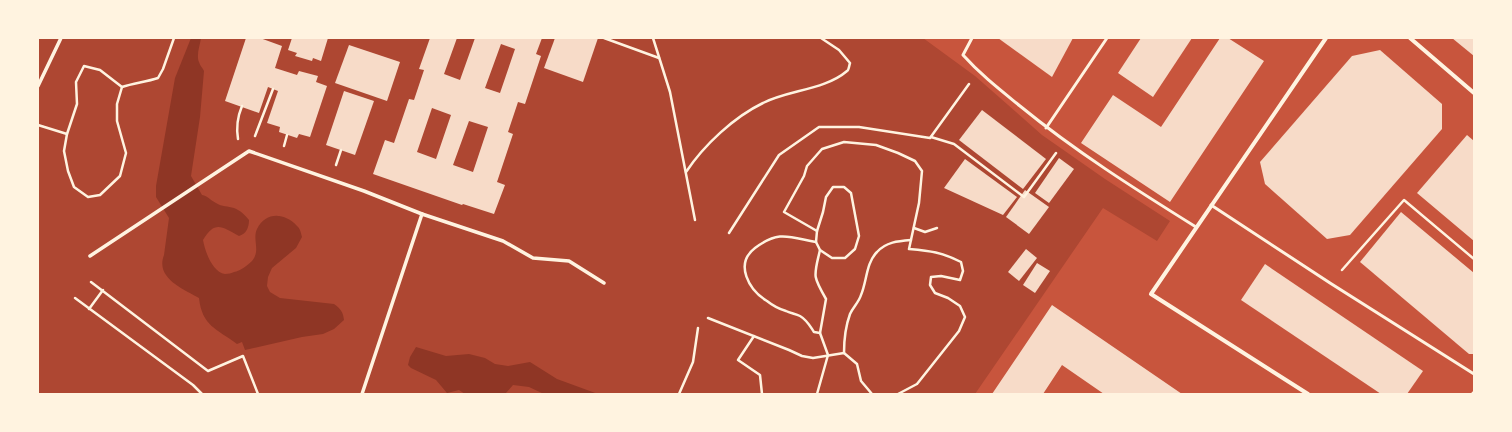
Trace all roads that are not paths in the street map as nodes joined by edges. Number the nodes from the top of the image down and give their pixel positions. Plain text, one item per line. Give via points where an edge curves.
1 (61, 38) edge
2 (972, 38) edge
3 (1106, 38) edge
4 (1326, 38) edge
5 (1410, 38) edge
6 (38, 86) edge
7 (1474, 93) edge
8 (1046, 128) junction
9 (1211, 205) junction
10 (422, 214) junction
11 (1196, 227) junction
12 (90, 256) dead end
13 (604, 283) dead end
14 (1474, 374) edge
15 (362, 394) edge
16 (1308, 394) edge

1 - 6 street
2 - 8 lane via 963,55 978,72
3 - 8 lane
4 - 9 street
5 - 7 street
8 - 11 lane via 1121,180
9 - 11 street
9 - 14 lane
10 - 12 street via 351,186 249,151
10 - 13 street via 503,241 533,258 569,261
10 - 15 street
11 - 16 street via 1151,294

